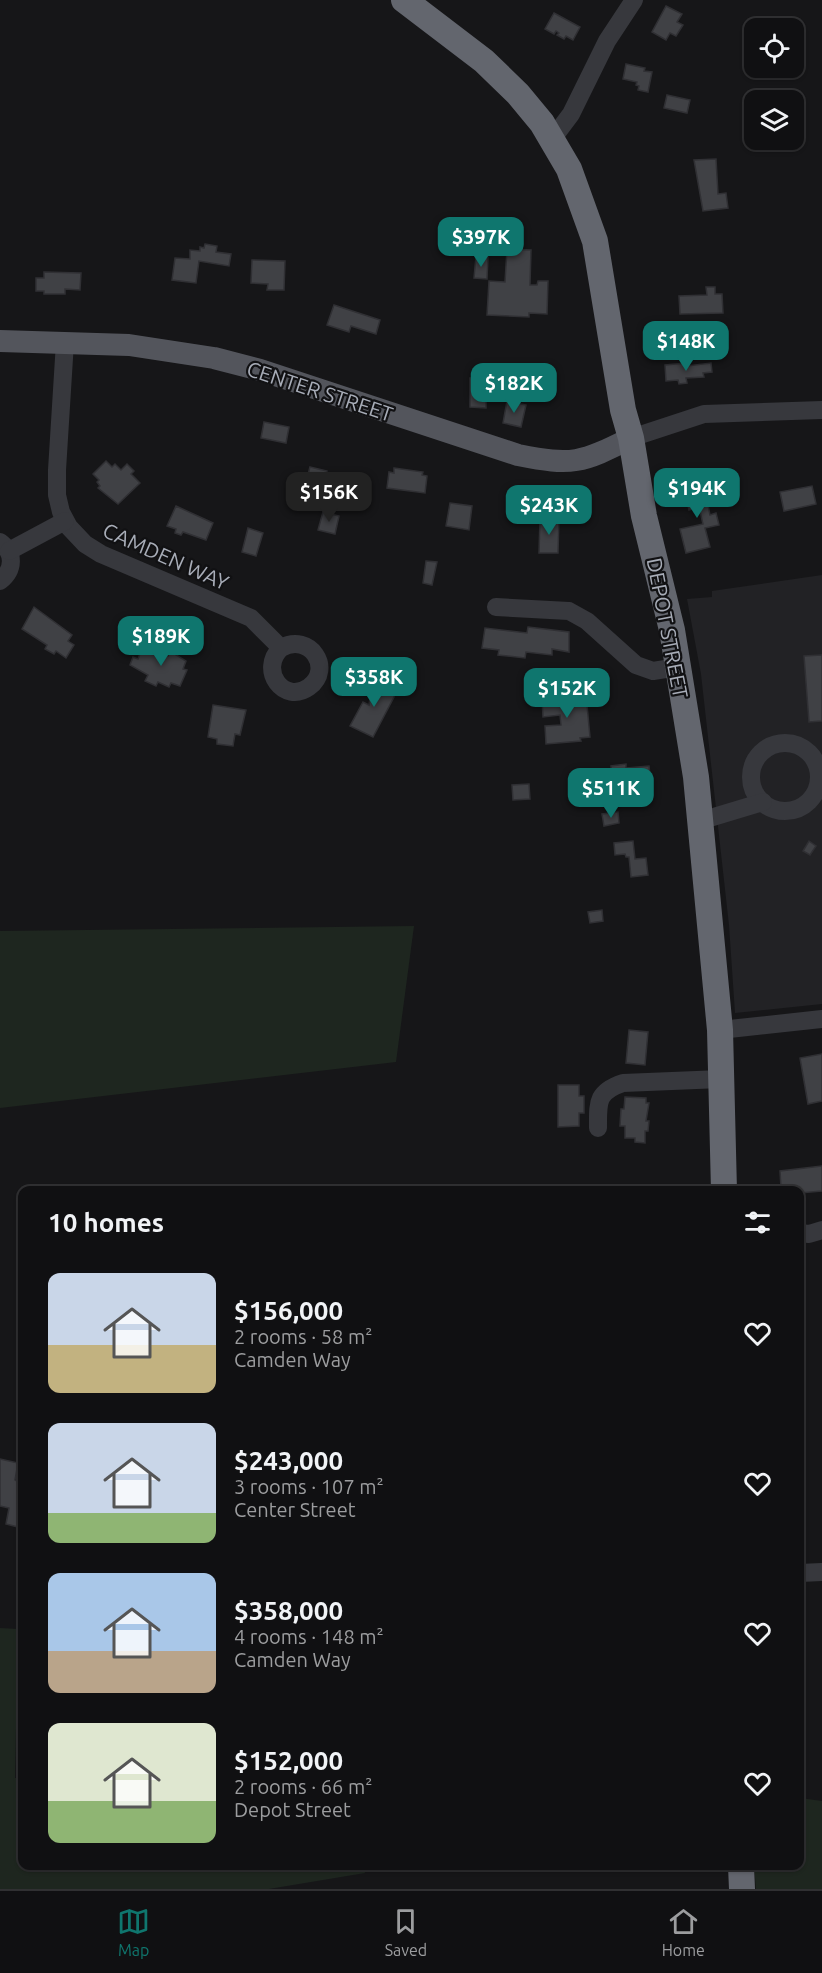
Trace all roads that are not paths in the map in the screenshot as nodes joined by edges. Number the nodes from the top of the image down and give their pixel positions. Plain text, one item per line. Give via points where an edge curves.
1 (404, 0) edge
2 (634, 0) edge
3 (553, 138) junction
4 (0, 341) edge
5 (65, 342) junction
6 (822, 410) edge
7 (631, 438) junction
8 (65, 521) junction
9 (4, 547) edge
10 (0, 580) edge
11 (496, 607) dead end
12 (281, 648) dead end
13 (678, 667) junction
14 (763, 802) dead end
15 (700, 821) junction
16 (822, 1019) edge
17 (720, 1030) junction
18 (721, 1079) junction
19 (598, 1128) dead end
20 (724, 1186) edge
21 (822, 1230) edge
22 (804, 1233) edge
23 (822, 1572) edge
24 (804, 1573) edge
25 (741, 1870) edge
26 (742, 1889) edge

1 - 3 highway, DEPOT STREET via 484,60
2 - 3 street via 607,41 571,114
3 - 7 highway, DEPOT STREET via 576,184 595,241
4 - 5 main road, CENTER STREET
5 - 7 main road, CENTER STREET via 138,346 214,358 535,458 577,461
5 - 8 street, CAMDEN WAY via 56,481
6 - 7 street via 704,414
7 - 13 highway, DEPOT STREET
8 - 9 street
8 - 12 street, CAMDEN WAY via 95,551 250,618
9 - 10 street via 11,560
11 - 13 street via 570,611 587,621 636,665 653,670
13 - 15 highway, DEPOT STREET
14 - 15 street
15 - 17 highway, DEPOT STREET
16 - 17 street
17 - 18 highway, DEPOT STREET
18 - 19 street via 623,1083 609,1088 597,1102
18 - 20 highway, DEPOT STREET
21 - 22 street
23 - 24 street
25 - 26 highway

